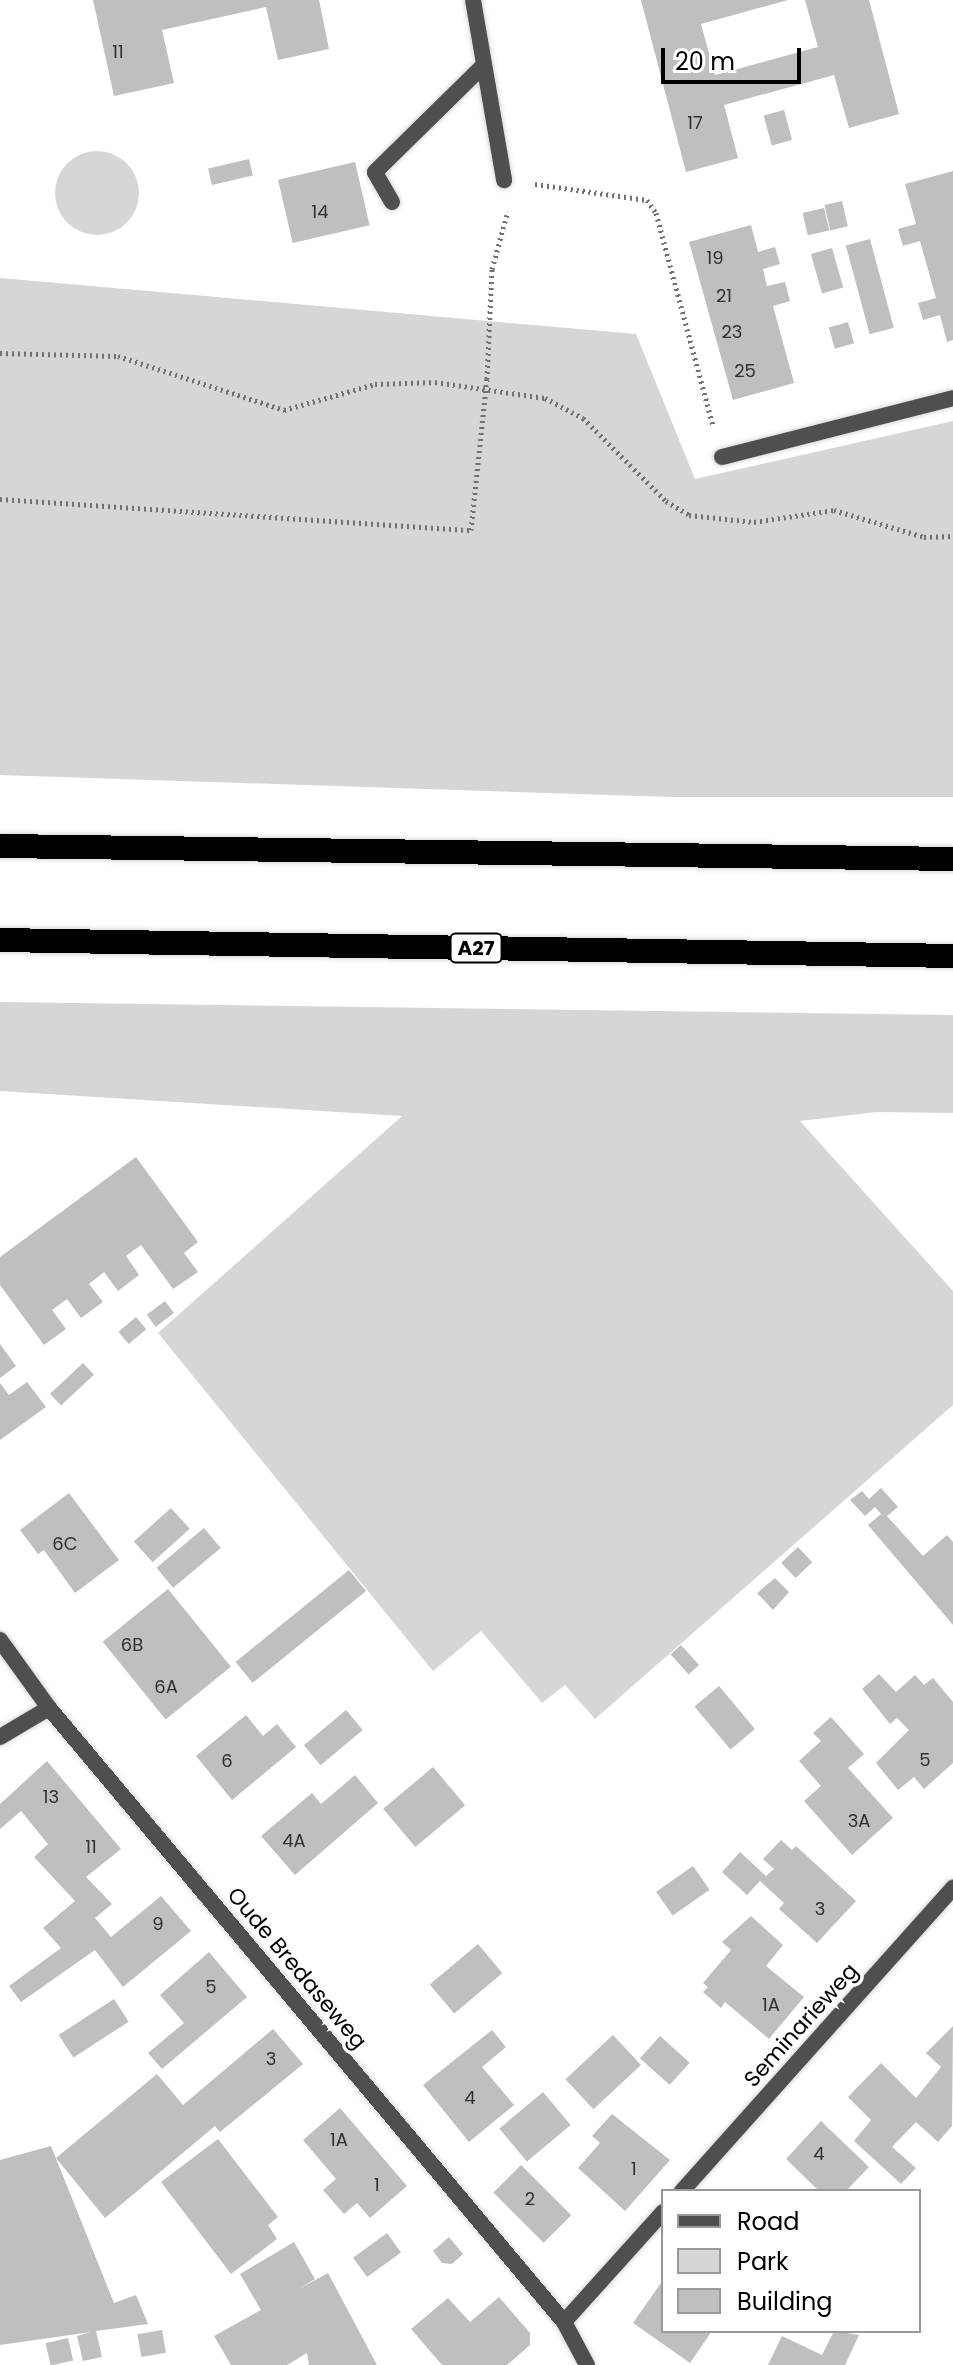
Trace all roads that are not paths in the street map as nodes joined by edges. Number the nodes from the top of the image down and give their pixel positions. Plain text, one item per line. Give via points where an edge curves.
1 (473, 0) edge
2 (484, 65) junction
3 (504, 180) road end
4 (392, 202) dead end
5 (953, 398) edge
6 (722, 457) road end
7 (0, 846) edge
8 (953, 859) edge
9 (0, 940) edge
10 (953, 956) edge
11 (0, 1640) edge
12 (49, 1708) junction
13 (0, 1737) edge
14 (953, 1888) edge
15 (684, 2189) edge
16 (661, 2214) edge
17 (564, 2322) junction
18 (587, 2365) edge

1 - 2 street
2 - 3 street
2 - 4 street via 375,172
5 - 6 street
7 - 8 highway
9 - 10 highway, A27
11 - 12 street, Oude Bredaseweg
12 - 13 street
12 - 17 street, Oude Bredaseweg
14 - 15 street, Seminarieweg
16 - 17 street
17 - 18 street

